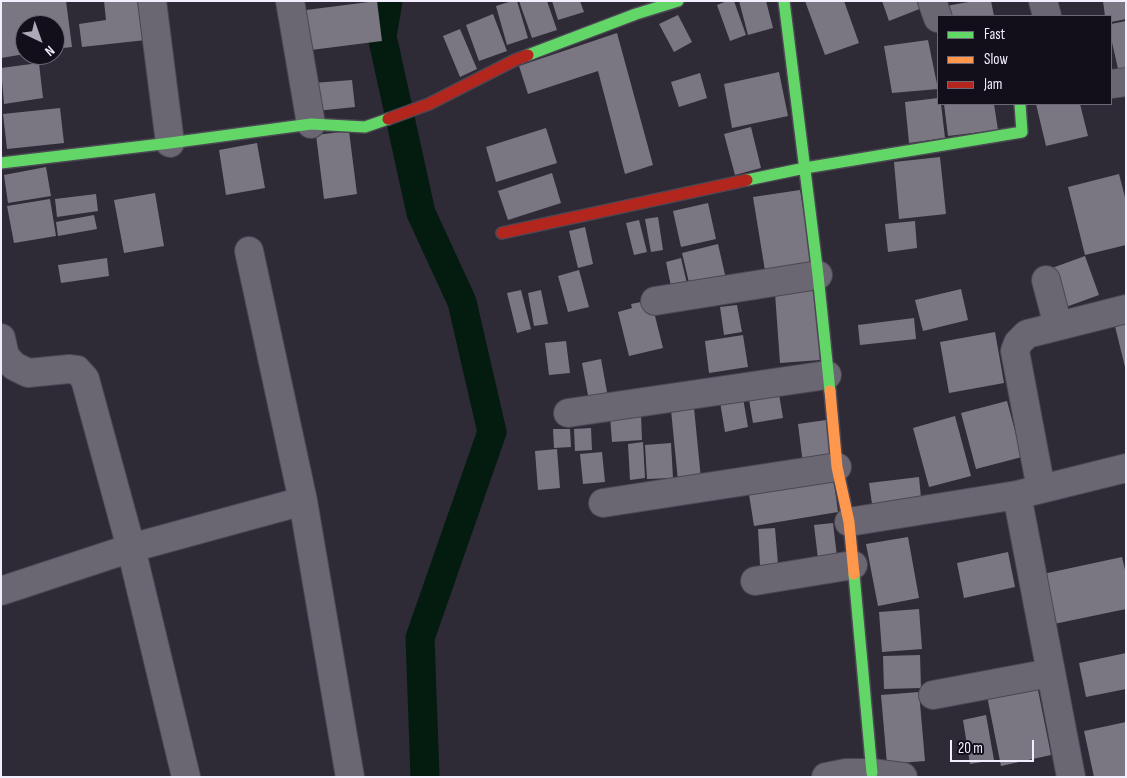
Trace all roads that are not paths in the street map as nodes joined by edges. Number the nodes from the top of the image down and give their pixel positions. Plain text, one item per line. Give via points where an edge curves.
1 (152, 1) edge
2 (290, 1) edge
3 (678, 1) edge
4 (784, 1) edge
5 (932, 1) edge
6 (1043, 1) edge
7 (636, 8) edge
8 (937, 15) edge
9 (1047, 15) edge
10 (1126, 82) edge
11 (1112, 84) edge
12 (1020, 105) edge
13 (311, 124) junction
14 (170, 143) junction
15 (1, 163) edge
16 (805, 168) junction
17 (502, 233) dead end
18 (249, 251) dead end
19 (818, 275) junction
20 (1046, 280) dead end
21 (656, 301) dead end
22 (1126, 308) edge
23 (1058, 326) junction
24 (1, 338) edge
25 (827, 375) junction
26 (568, 413) dead end
27 (837, 467) junction
28 (1126, 468) edge
29 (1029, 492) junction
30 (303, 501) junction
31 (604, 502) dead end
32 (849, 522) junction
33 (131, 548) junction
34 (853, 565) junction
35 (755, 581) dead end
36 (1, 591) edge
37 (1050, 672) junction
38 (933, 695) dead end
39 (848, 775) edge
40 (186, 777) edge
41 (350, 777) edge
42 (904, 777) edge
43 (1071, 777) edge

1 - 14 street
2 - 13 street
3 - 7 street
4 - 16 street
5 - 8 street
6 - 9 street
7 - 13 street via 514,60 429,104 365,127
10 - 11 street
12 - 16 street via 1022,132
13 - 14 street
14 - 15 street
16 - 17 street
16 - 19 street
18 - 30 street
19 - 21 street
19 - 25 street
20 - 23 street
22 - 23 street
23 - 29 street via 1027,334 1018,343 1016,352
24 - 33 street via 5,356 14,366 28,372 77,370 85,379
25 - 26 street
25 - 27 street
27 - 31 street
27 - 32 street
28 - 29 street
29 - 32 street
29 - 37 street
30 - 33 street
30 - 41 street
32 - 34 street
33 - 36 street
33 - 40 street
34 - 35 street
34 - 39 street
37 - 38 street
37 - 43 street
39 - 42 street

